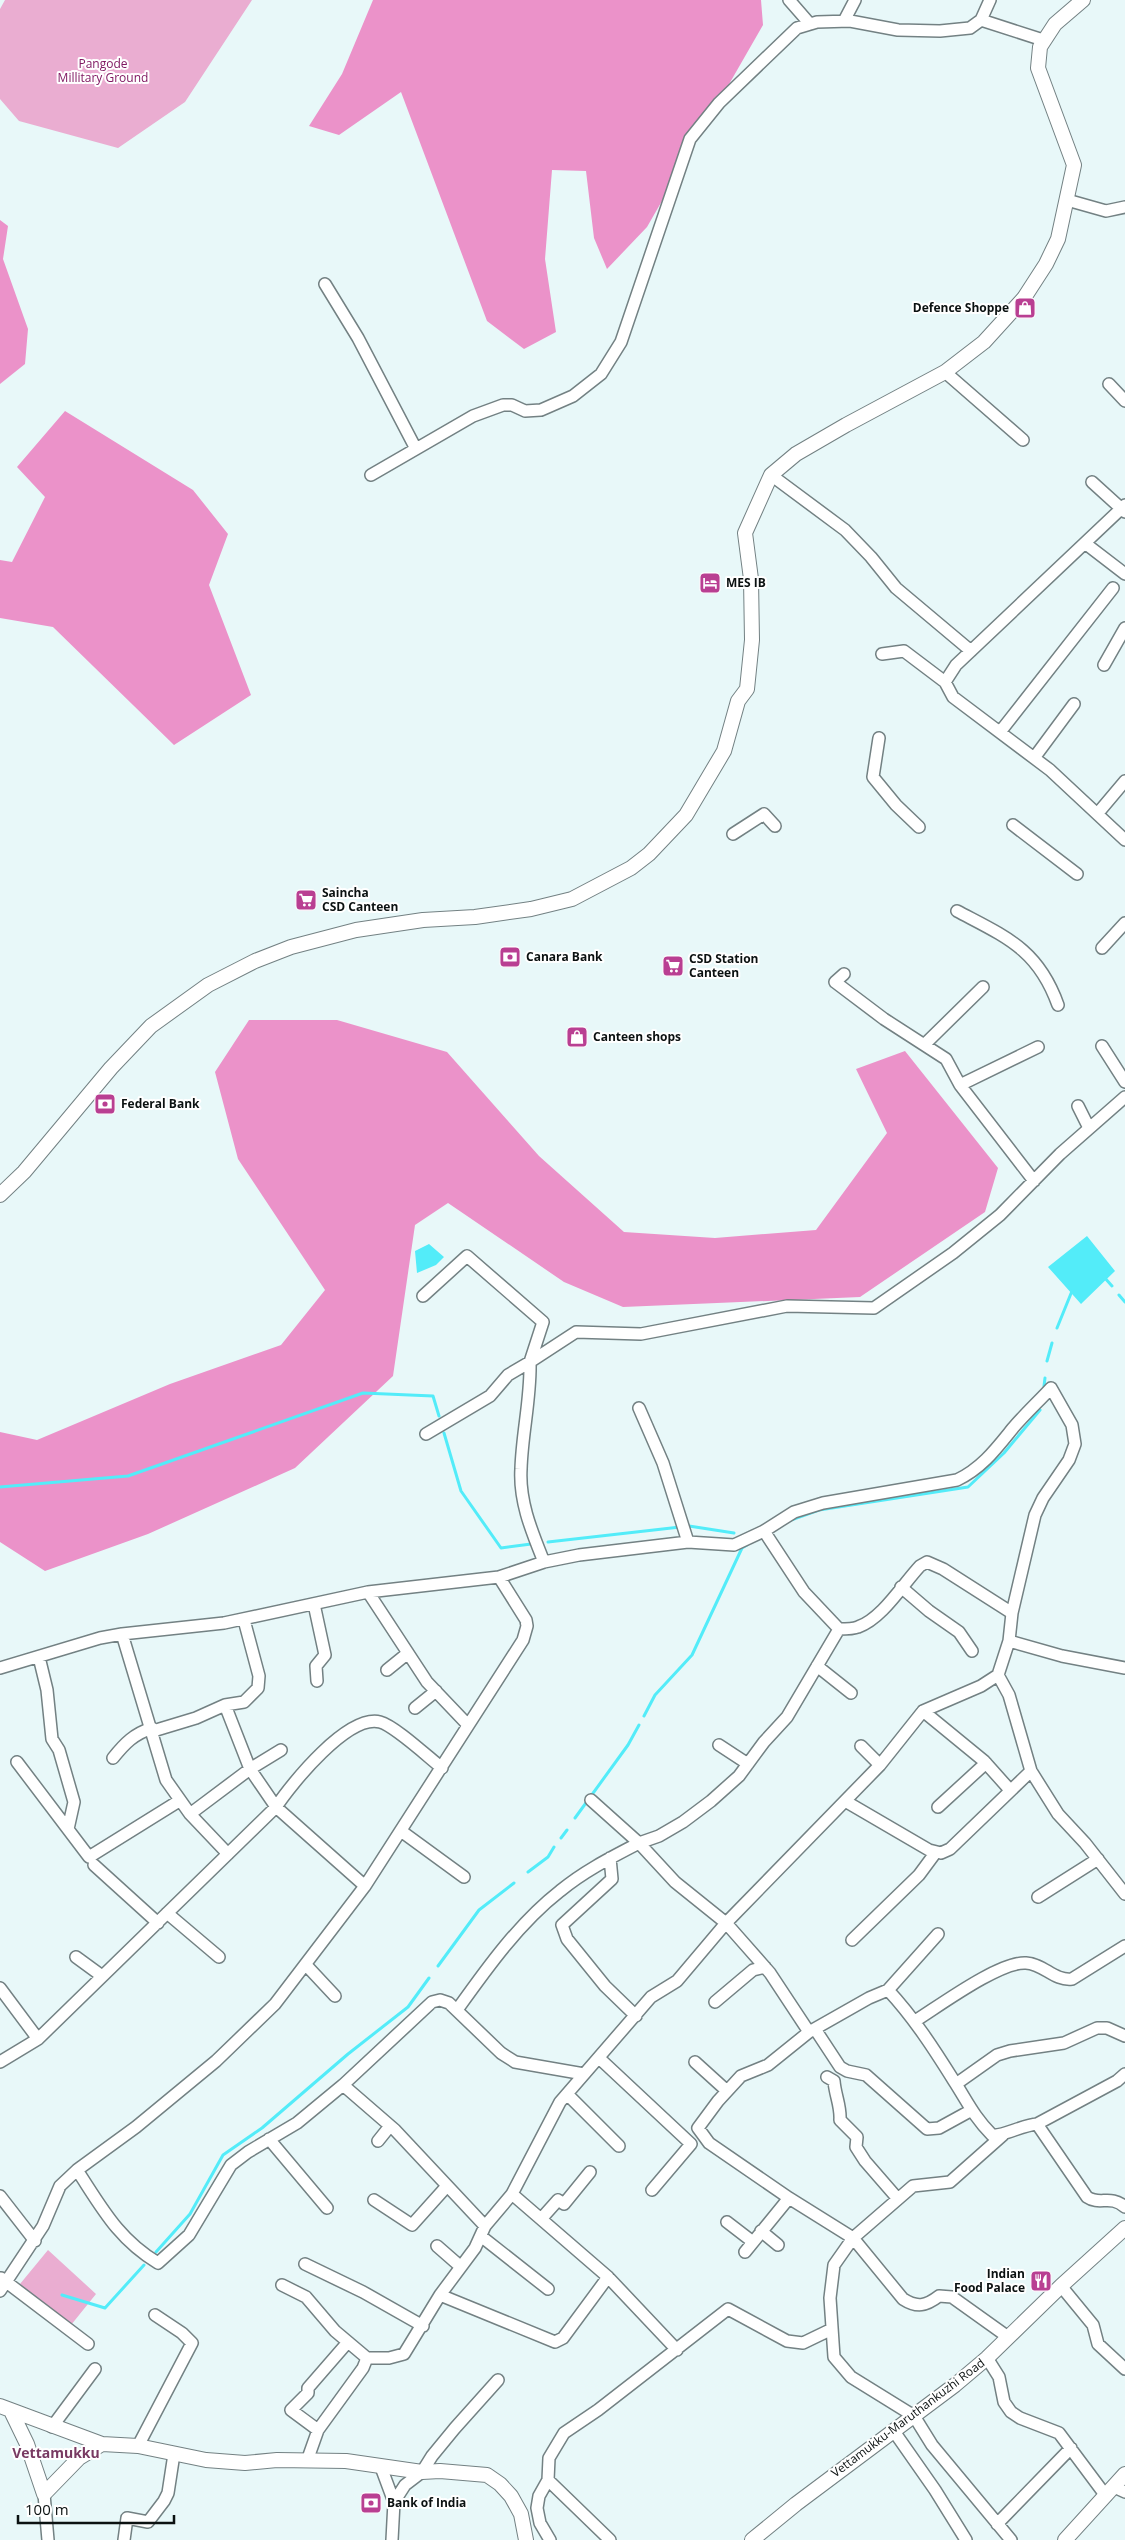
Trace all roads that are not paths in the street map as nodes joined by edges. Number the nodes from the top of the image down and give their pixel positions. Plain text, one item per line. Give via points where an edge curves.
1 (789, 0) edge
2 (855, 0) edge
3 (990, 0) edge
4 (1083, 0) edge
5 (981, 20) junction
6 (844, 21) junction
7 (810, 24) junction
8 (1043, 40) junction
9 (1067, 200) junction
10 (1125, 207) edge
11 (325, 284) dead end
12 (945, 372) junction
13 (1110, 384) dead end
14 (1125, 401) edge
15 (1023, 440) dead end
16 (416, 450) junction
17 (371, 475) dead end
18 (771, 475) junction
19 (1092, 482) dead end
20 (1124, 509) edge
21 (1086, 544) junction
22 (1125, 574) edge
23 (1113, 588) dead end
24 (1125, 628) edge
25 (1121, 643) edge
26 (971, 651) junction
27 (882, 654) dead end
28 (1104, 665) dead end
29 (945, 682) junction
30 (1074, 704) dead end
31 (1000, 732) junction
32 (879, 738) dead end
33 (1034, 758) junction
34 (1125, 782) edge
35 (1098, 813) junction
36 (1013, 825) dead end
37 (775, 826) dead end
38 (919, 827) dead end
39 (733, 834) dead end
40 (1125, 840) edge
41 (1076, 874) dead end
42 (957, 911) dead end
43 (1125, 923) edge
44 (1102, 948) dead end
45 (844, 974) dead end
46 (983, 987) dead end
47 (1058, 1004) dead end
48 (925, 1044) junction
49 (1102, 1046) dead end
50 (1038, 1047) dead end
51 (1125, 1082) edge
52 (960, 1085) junction
53 (1125, 1097) edge
54 (1078, 1106) dead end
55 (1089, 1128) junction
56 (1034, 1182) junction
57 (0, 1195) edge
58 (423, 1296) dead end
59 (530, 1362) junction
60 (639, 1408) dead end
61 (426, 1434) dead end
62 (764, 1531) junction
63 (688, 1542) junction
64 (544, 1562) junction
65 (499, 1577) junction
66 (901, 1587) junction
67 (368, 1592) junction
68 (314, 1604) junction
69 (1012, 1614) junction
70 (244, 1620) junction
71 (839, 1630) junction
72 (122, 1634) junction
73 (1008, 1641) junction
74 (972, 1651) dead end
75 (408, 1653) junction
76 (39, 1657) junction
77 (817, 1666) junction
78 (0, 1668) edge
79 (1125, 1668) edge
80 (387, 1670) dead end
81 (998, 1675) junction
82 (317, 1680) dead end
83 (436, 1691) junction
84 (851, 1693) dead end
85 (224, 1705) junction
86 (415, 1708) dead end
87 (923, 1711) junction
88 (468, 1724) junction
89 (153, 1730) junction
90 (718, 1745) dead end
91 (860, 1746) dead end
92 (281, 1750) dead end
93 (113, 1758) dead end
94 (18, 1762) dead end
95 (748, 1764) junction
96 (986, 1764) junction
97 (880, 1765) junction
98 (442, 1768) junction
99 (250, 1769) junction
100 (1031, 1772) junction
101 (1010, 1790) junction
102 (591, 1800) dead end
103 (845, 1800) junction
104 (179, 1801) junction
105 (276, 1807) junction
106 (938, 1807) dead end
107 (190, 1814) junction
108 (68, 1829) junction
109 (401, 1831) junction
110 (639, 1843) junction
111 (936, 1852) junction
112 (228, 1854) junction
113 (610, 1858) junction
114 (1098, 1859) junction
115 (94, 1865) dead end
116 (464, 1877) dead end
117 (366, 1886) junction
118 (1125, 1894) edge
119 (1038, 1897) dead end
120 (167, 1913) junction
121 (158, 1923) junction
122 (726, 1923) junction
123 (938, 1934) dead end
124 (852, 1940) dead end
125 (1125, 1946) edge
126 (76, 1957) dead end
127 (219, 1957) dead end
128 (306, 1965) junction
129 (764, 1967) junction
130 (102, 1976) junction
131 (0, 1988) edge
132 (888, 1990) junction
133 (335, 1996) dead end
134 (715, 2002) dead end
135 (457, 2010) junction
136 (636, 2016) junction
137 (915, 2021) junction
138 (812, 2031) junction
139 (1125, 2036) edge
140 (38, 2039) junction
141 (599, 2058) junction
142 (0, 2062) edge
143 (695, 2062) dead end
144 (584, 2074) junction
145 (1125, 2074) edge
146 (828, 2076) dead end
147 (956, 2084) junction
148 (343, 2085) junction
149 (727, 2091) junction
150 (567, 2094) junction
151 (970, 2111) junction
152 (1037, 2124) junction
153 (390, 2126) junction
154 (1002, 2135) junction
155 (270, 2139) junction
156 (378, 2141) dead end
157 (619, 2146) dead end
158 (77, 2170) junction
159 (590, 2172) dead end
160 (447, 2186) junction
161 (652, 2190) dead end
162 (512, 2194) junction
163 (0, 2196) edge
164 (789, 2198) junction
165 (898, 2199) junction
166 (374, 2200) dead end
167 (1125, 2207) edge
168 (327, 2208) dead end
169 (541, 2219) junction
170 (727, 2222) dead end
171 (1125, 2228) edge
172 (483, 2231) junction
173 (761, 2231) junction
174 (853, 2238) junction
175 (35, 2240) junction
176 (778, 2245) dead end
177 (437, 2246) dead end
178 (305, 2264) dead end
179 (461, 2267) junction
180 (608, 2278) junction
181 (2, 2284) edge
182 (282, 2285) dead end
183 (1061, 2286) junction
184 (548, 2289) dead end
185 (440, 2295) junction
186 (155, 2315) dead end
187 (423, 2326) junction
188 (832, 2329) junction
189 (1008, 2337) junction
190 (348, 2342) junction
191 (88, 2344) dead end
192 (677, 2350) junction
193 (367, 2358) junction
194 (987, 2358) junction
195 (96, 2369) dead end
196 (1125, 2369) edge
197 (498, 2380) dead end
198 (6, 2408) edge
199 (914, 2416) junction
200 (52, 2427) junction
201 (318, 2430) junction
202 (893, 2430) junction
203 (102, 2444) junction
204 (138, 2446) junction
205 (1071, 2448) junction
206 (174, 2454) junction
207 (307, 2461) junction
208 (381, 2467) junction
209 (422, 2472) junction
210 (1125, 2474) edge
211 (548, 2480) junction
212 (1115, 2492) edge
213 (44, 2494) junction
214 (394, 2502) junction
215 (997, 2524) junction
216 (1069, 2539) edge
217 (48, 2540) edge
218 (124, 2540) edge
219 (392, 2540) edge
220 (526, 2540) edge
221 (550, 2540) edge
222 (610, 2540) edge
223 (752, 2540) edge
224 (966, 2540) edge
225 (1011, 2540) edge

1 - 7 street
2 - 6 street
3 - 5 street
4 - 8 main road via 1055,24
5 - 6 street via 970,28 940,31 898,30
5 - 8 street
6 - 7 street
7 - 16 street via 797,28 726,96 690,139 621,342 601,374 574,396 541,410 525,411 512,405 487,410
8 - 9 main road via 1038,68 1074,165
9 - 10 street via 1106,211
9 - 12 main road via 1058,239 1024,298 984,342
11 - 16 street via 358,338
12 - 15 street
12 - 18 main road via 796,454
13 - 14 street
16 - 17 street
18 - 26 street via 845,530 896,588
18 - 57 main road via 745,533 751,578 752,640 747,689 738,701 724,751 686,815 649,854 631,868 572,899 531,909 356,930 291,947 255,961 208,986 151,1026 111,1068 24,1172
19 - 20 street
20 - 21 street
21 - 22 street
21 - 26 street
23 - 31 street
24 - 25 street
25 - 28 street
26 - 29 street
27 - 29 street via 904,651
29 - 31 street via 954,697
30 - 33 street
31 - 33 street
32 - 38 street via 873,776
33 - 35 street
34 - 35 street
35 - 40 street
36 - 41 street
37 - 39 street via 764,814
42 - 47 street via 1007,937 1031,957 1050,982
43 - 44 street
45 - 48 street via 835,982 884,1019
46 - 48 street
48 - 52 street via 946,1059
49 - 51 street
50 - 52 street
52 - 56 street
53 - 55 street
54 - 55 street
55 - 56 street
56 - 59 street via 953,1253 874,1308 787,1306 641,1334 576,1332
58 - 59 street via 467,1256 543,1322
59 - 61 street via 508,1375 490,1396
59 - 64 street via 531,1385 520,1470 525,1510
60 - 63 street via 663,1462
62 - 63 street via 734,1545
62 - 69 street via 794,1512 823,1503 957,1480 986,1461 1051,1388 1072,1425 1075,1444 1070,1460 1035,1515
62 - 71 street via 804,1592
63 - 64 street
64 - 65 street
65 - 67 street
65 - 88 street via 527,1626 523,1640
66 - 69 street via 927,1562
66 - 71 street via 871,1619 859,1627
66 - 74 street via 959,1632
67 - 68 street
67 - 75 street
68 - 70 street
68 - 82 street via 324,1655 316,1666
69 - 73 street
70 - 72 street
70 - 85 street via 260,1682 244,1702
71 - 77 street
72 - 76 street
72 - 89 street
73 - 79 street
73 - 81 street
75 - 80 street
75 - 83 street
76 - 78 street
76 - 108 street via 47,1690 52,1739 59,1750 74,1802
77 - 84 street
77 - 95 street via 787,1717
81 - 87 street via 981,1686
81 - 100 street via 1009,1695
83 - 86 street
83 - 88 street
85 - 89 street via 196,1718
85 - 99 street
87 - 96 street
87 - 97 street
88 - 98 street
89 - 93 street via 137,1733
89 - 104 street via 166,1780
90 - 95 street
91 - 97 street
92 - 99 street
94 - 108 street
95 - 110 street via 706,1805 659,1836
96 - 101 street
96 - 106 street
97 - 103 street
98 - 105 street via 391,1727 379,1722 359,1725 313,1762
98 - 109 street
99 - 105 street
99 - 107 street
100 - 101 street
100 - 114 street via 1058,1814
101 - 111 street via 950,1849
102 - 110 street
103 - 111 street
103 - 122 street
104 - 107 street
104 - 108 street via 90,1857
105 - 112 street
105 - 117 street
107 - 112 street
109 - 116 street
109 - 117 street
110 - 113 street
110 - 122 street via 675,1882
111 - 124 street via 920,1875
112 - 120 street
113 - 135 street via 559,1891 521,1928 485,1970
113 - 136 street via 612,1879 562,1925 567,1940 605,1986
114 - 118 street
114 - 119 street
115 - 121 street
117 - 128 street
120 - 121 street
120 - 127 street
121 - 130 street
122 - 129 street
122 - 136 street via 677,1981 651,1997
123 - 132 street
125 - 137 street via 1072,1979 1064,1980 1031,1963 1008,1965
126 - 130 street
128 - 133 street
128 - 158 street via 275,2004 216,2062
129 - 134 street via 753,1970
129 - 138 street
130 - 140 street
131 - 140 street
132 - 137 street
132 - 138 street
135 - 144 street via 501,2053 515,2062
135 - 148 street via 440,2000 432,2002
136 - 141 street
137 - 147 street
138 - 149 street via 768,2065 741,2076
138 - 151 street via 840,2067 866,2075 927,2129 939,2128
139 - 147 street via 1107,2028 1097,2028 1064,2043 1010,2051 997,2056
140 - 142 street
141 - 144 street
141 - 161 street via 691,2144
143 - 149 street
144 - 150 street
145 - 152 street
146 - 165 street via 834,2081 841,2110 840,2120 857,2137 856,2147 864,2161
147 - 151 street
148 - 153 street
148 - 155 street via 297,2123
149 - 164 street via 698,2128 709,2143
150 - 157 street
150 - 162 street
151 - 154 street via 992,2135
152 - 154 street via 1023,2125
152 - 167 street via 1087,2197 1095,2201 1115,2200
153 - 156 street
153 - 160 street
154 - 165 street via 950,2182 913,2186
155 - 158 street via 231,2166 189,2235 158,2264 124,2238
155 - 168 street
158 - 175 street via 60,2186
159 - 169 street via 564,2204 558,2200
160 - 166 street via 412,2225
160 - 172 street
162 - 169 street
162 - 172 street
163 - 175 street
164 - 173 street
164 - 174 street
165 - 174 street
169 - 180 street
170 - 173 street via 749,2247
171 - 183 main road, Vettamukku-Maruthankuzhi Road
172 - 179 street
172 - 184 street
173 - 176 street
174 - 188 street via 834,2265 830,2298
174 - 189 street via 892,2287 912,2304 921,2306 938,2296 952,2297
175 - 181 street
177 - 179 street
178 - 187 street
179 - 185 street
180 - 185 street via 564,2338 555,2342
180 - 192 street
181 - 191 street
182 - 190 street via 306,2297
183 - 189 main road, Vettamukku-Maruthankuzhi Road
183 - 196 street via 1093,2325 1098,2344
185 - 187 street
186 - 204 street via 192,2343
187 - 193 street via 404,2354
188 - 192 street via 803,2343 786,2341 728,2309 694,2333
188 - 199 street via 834,2357 838,2365 851,2377
189 - 194 main road, Vettamukku-Maruthankuzhi Road
190 - 193 street
190 - 201 street via 291,2410
192 - 211 street via 564,2433 549,2458
193 - 201 street
194 - 199 main road, Vettamukku-Maruthankuzhi Road
194 - 205 street via 998,2376 1004,2402 1011,2412 1059,2434
195 - 200 street
197 - 209 street
198 - 200 main road
198 - 213 main road via 30,2451
199 - 202 main road, Vettamukku-Maruthankuzhi Road
199 - 215 street via 932,2445
200 - 203 main road
201 - 207 street
202 - 223 main road, Vettamukku-Maruthankuzhi Road
202 - 224 street
203 - 204 main road
203 - 213 main road via 79,2458
204 - 206 main road
205 - 212 street
205 - 215 street
206 - 207 main road via 224,2463
206 - 218 street via 164,2502 148,2522 127,2518
207 - 208 main road via 346,2461
208 - 209 main road
208 - 214 street
209 - 214 street via 405,2485
209 - 220 main road via 487,2475 511,2496 521,2514
210 - 212 main road
211 - 221 street via 537,2508
211 - 222 street
212 - 216 main road
213 - 217 street
214 - 219 street
215 - 225 street

